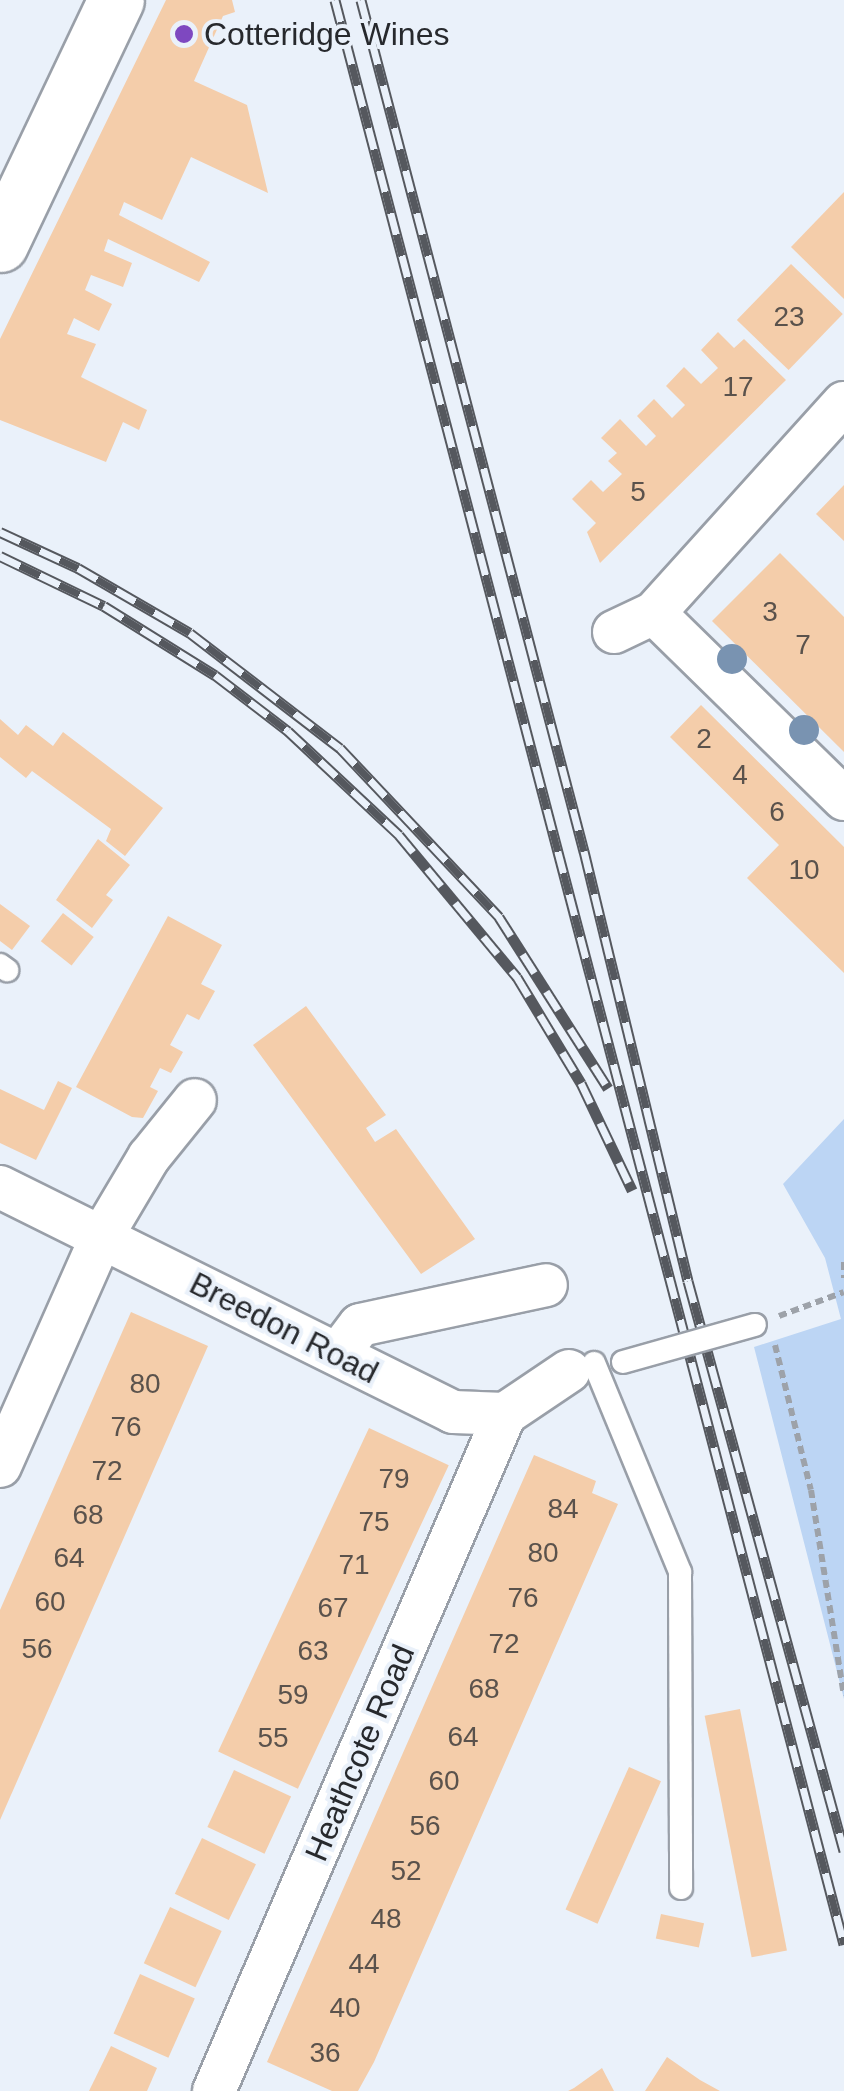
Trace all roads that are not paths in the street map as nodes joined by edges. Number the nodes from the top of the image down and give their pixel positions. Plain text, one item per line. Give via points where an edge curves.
1 (116, 0) edge
2 (0, 244) edge
3 (844, 403) edge
4 (654, 613) junction
5 (614, 632) dead end
6 (844, 799) edge
7 (194, 1100) dead end
8 (3, 1195) edge
9 (102, 1236) junction
10 (546, 1285) dead end
11 (762, 1322) road end
12 (338, 1354) junction
13 (581, 1367) junction
14 (505, 1414) junction
15 (0, 1466) edge
16 (681, 1888) dead end
17 (214, 2091) edge

1 - 2 main road
3 - 4 street
4 - 5 street
4 - 6 street
7 - 9 street via 149,1157
8 - 9 street, Breedon Road
9 - 12 street, Breedon Road
9 - 15 street
10 - 12 street via 360,1325
11 - 13 lane, bridge via 623,1362
12 - 14 street, Breedon Road via 453,1412
13 - 14 street
13 - 16 lane via 680,1572
14 - 17 street, Heathcote Road

